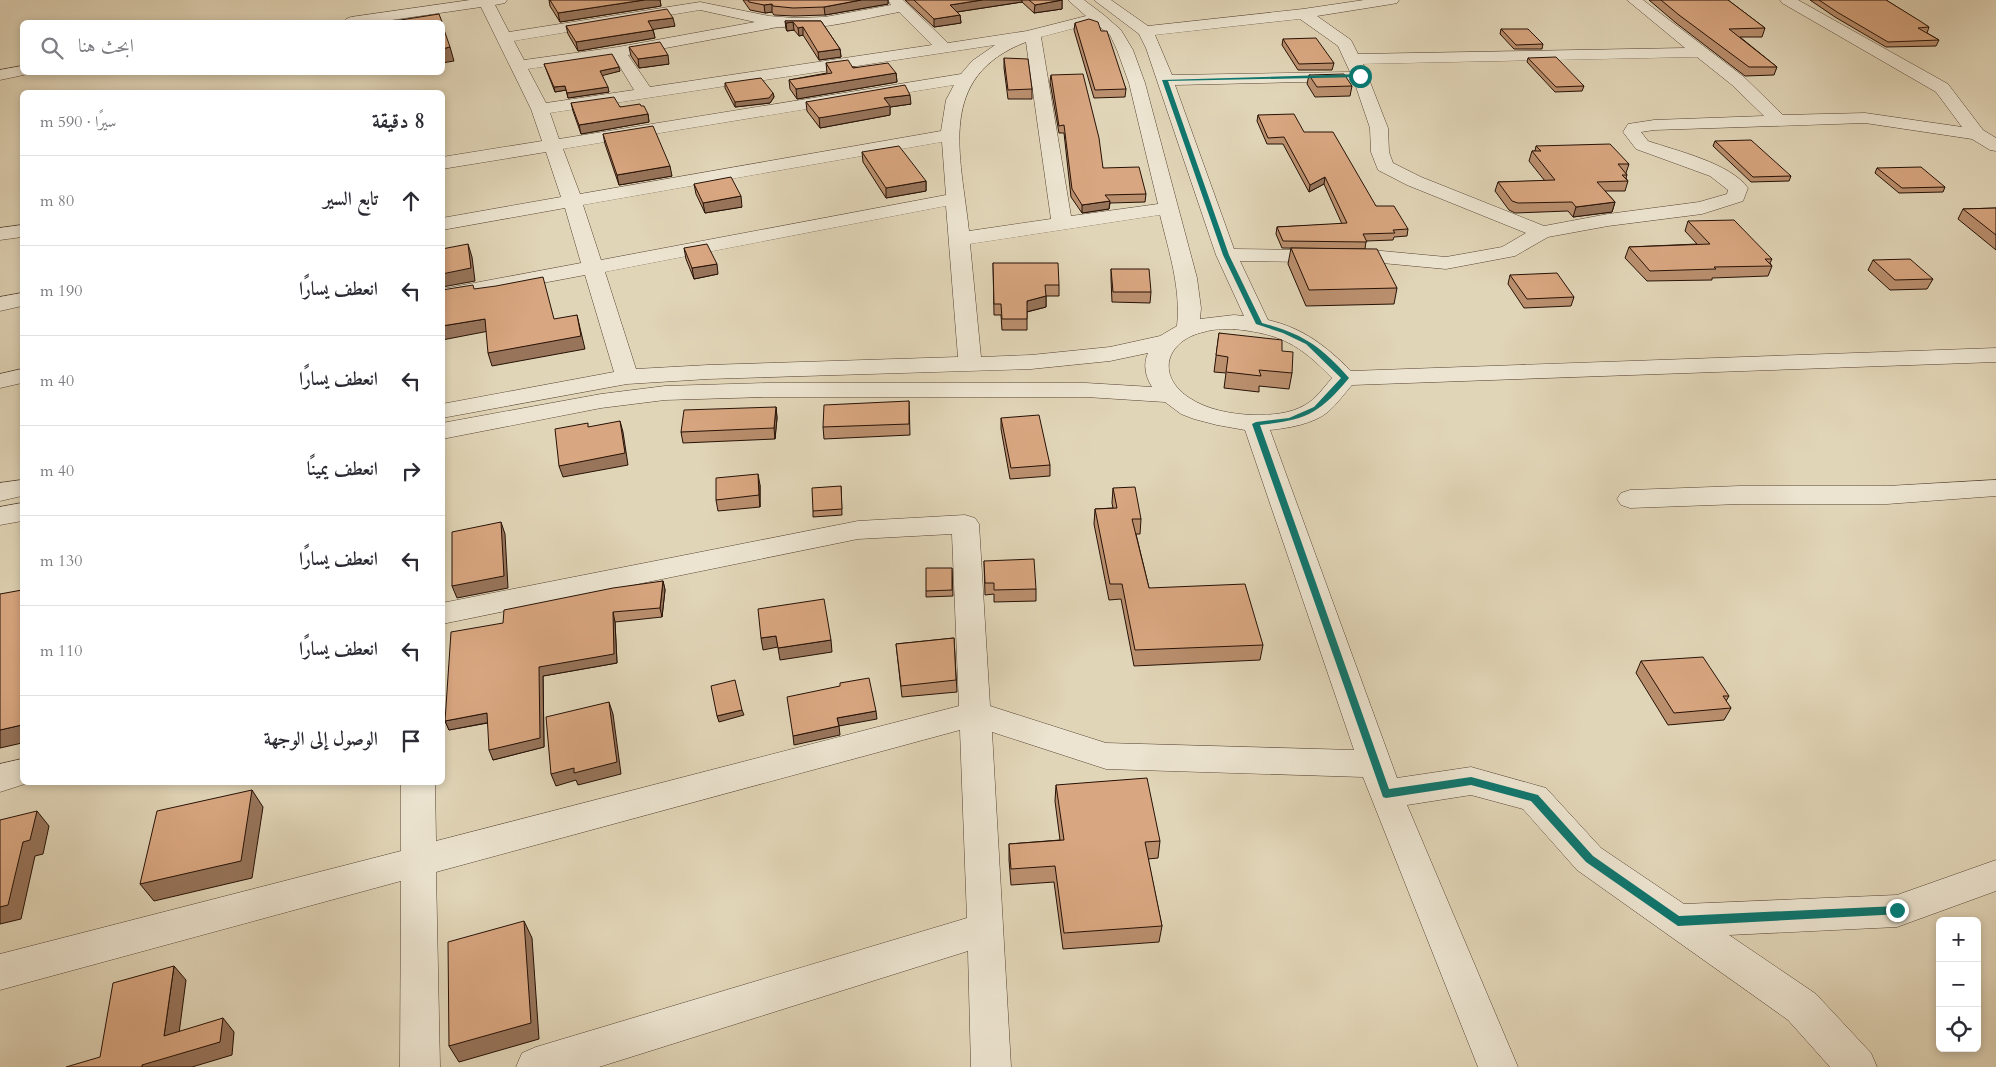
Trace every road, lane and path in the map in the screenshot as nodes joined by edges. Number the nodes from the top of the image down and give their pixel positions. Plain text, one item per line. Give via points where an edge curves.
1 (641, 0) edge
2 (1075, 0) edge
3 (1392, 0) edge
4 (1634, 0) edge
5 (1787, 0) edge
6 (491, 1) edge
7 (898, 4) edge
8 (1100, 9) edge
9 (651, 14) junction
10 (1303, 14) junction
11 (364, 20) edge
12 (780, 22) junction
13 (1145, 32) junction
14 (1033, 35) junction
15 (504, 38) junction
16 (944, 48) junction
17 (618, 52) junction
18 (1702, 52) junction
19 (1352, 59) junction
20 (518, 66) junction
21 (20, 72) edge
22 (0, 75) edge
23 (1360, 76) junction
24 (967, 78) junction
25 (1165, 80) junction
26 (645, 93) junction
27 (540, 109) junction
28 (1779, 121) junction
29 (1977, 134) junction
30 (950, 135) junction
31 (552, 145) junction
32 (1996, 146) edge
33 (445, 163) edge
34 (955, 199) junction
35 (572, 200) junction
36 (1168, 208) junction
37 (445, 223) edge
38 (1062, 224) junction
39 (20, 231) edge
40 (1542, 232) junction
41 (0, 234) edge
42 (959, 239) junction
43 (1226, 255) junction
44 (593, 268) junction
45 (445, 295) edge
46 (20, 300) edge
47 (0, 304) edge
48 (1259, 324) junction
49 (1188, 329) junction
50 (1166, 342) junction
51 (1996, 355) edge
52 (970, 364) junction
53 (20, 376) edge
54 (627, 377) junction
55 (1345, 378) junction
56 (0, 381) edge
57 (1170, 395) junction
58 (445, 410) edge
59 (1256, 424) junction
60 (445, 430) edge
61 (20, 488) edge
62 (1996, 488) edge
63 (0, 492) edge
64 (1630, 499) dead end
65 (20, 512) edge
66 (0, 516) edge
67 (445, 613) edge
68 (975, 714) junction
69 (20, 773) edge
70 (0, 778) edge
71 (1381, 779) junction
72 (418, 785) edge
73 (418, 862) junction
74 (1996, 875) edge
75 (1678, 921) junction
76 (986, 929) junction
77 (0, 972) edge
78 (420, 1067) edge
79 (536, 1067) edge
80 (991, 1067) edge
81 (1498, 1067) edge
82 (1858, 1067) edge

1 - 9 street
2 - 8 street
3 - 10 street
4 - 18 street
5 - 29 street via 1942,88
6 - 11 street
6 - 15 street
7 - 12 street via 822,20
7 - 16 street
8 - 13 street
8 - 14 street
8 - 36 street via 1125,50 1137,83
9 - 12 street via 700,6 718,7
9 - 15 street
10 - 13 street
10 - 19 street via 1345,43
12 - 17 street
13 - 25 street
14 - 16 street
14 - 24 street via 999,48
14 - 38 street
15 - 20 street
16 - 26 street
17 - 20 street
17 - 26 street
18 - 19 street
18 - 28 street
19 - 23 street
20 - 27 street
21 - 22 street
23 - 25 street
23 - 40 street via 1379,128 1380,152 1385,166 1414,181
24 - 30 street via 955,100
24 - 31 street
25 - 43 street
26 - 27 street
27 - 31 street
28 - 29 street via 1865,118
28 - 40 street via 1634,128 1632,132 1642,145 1717,172 1738,188 1736,197 1702,208
29 - 32 street
30 - 34 street
30 - 35 street
31 - 33 street
31 - 35 street
34 - 42 street
34 - 44 street
35 - 37 street
35 - 44 street
36 - 38 street
36 - 49 street via 1186,278 1190,308
38 - 42 street
39 - 41 street
40 - 43 street via 1508,252 1446,263 1382,257
42 - 52 street
43 - 48 street
44 - 45 street
44 - 54 street
46 - 47 street
48 - 49 street via 1226,322
48 - 55 street via 1286,331 1308,342
49 - 50 street
50 - 52 street via 1110,354
50 - 57 street via 1156,359 1157,377
51 - 55 street
52 - 54 street
53 - 56 street
54 - 58 street
55 - 59 street via 1317,409 1290,420
57 - 59 street via 1192,410 1223,420
57 - 60 street via 1086,390 665,393 601,401
59 - 71 street
61 - 63 street
62 - 64 street via 1887,495
65 - 66 street
67 - 68 street via 858,530 965,524
68 - 71 street via 1106,756
68 - 73 street
68 - 76 street
69 - 70 street
71 - 75 street via 1471,781 1534,798 1589,859
71 - 81 street
72 - 73 street
73 - 77 street
73 - 78 street
74 - 75 street via 1897,910
75 - 82 street via 1802,1007
76 - 79 street
76 - 80 street

